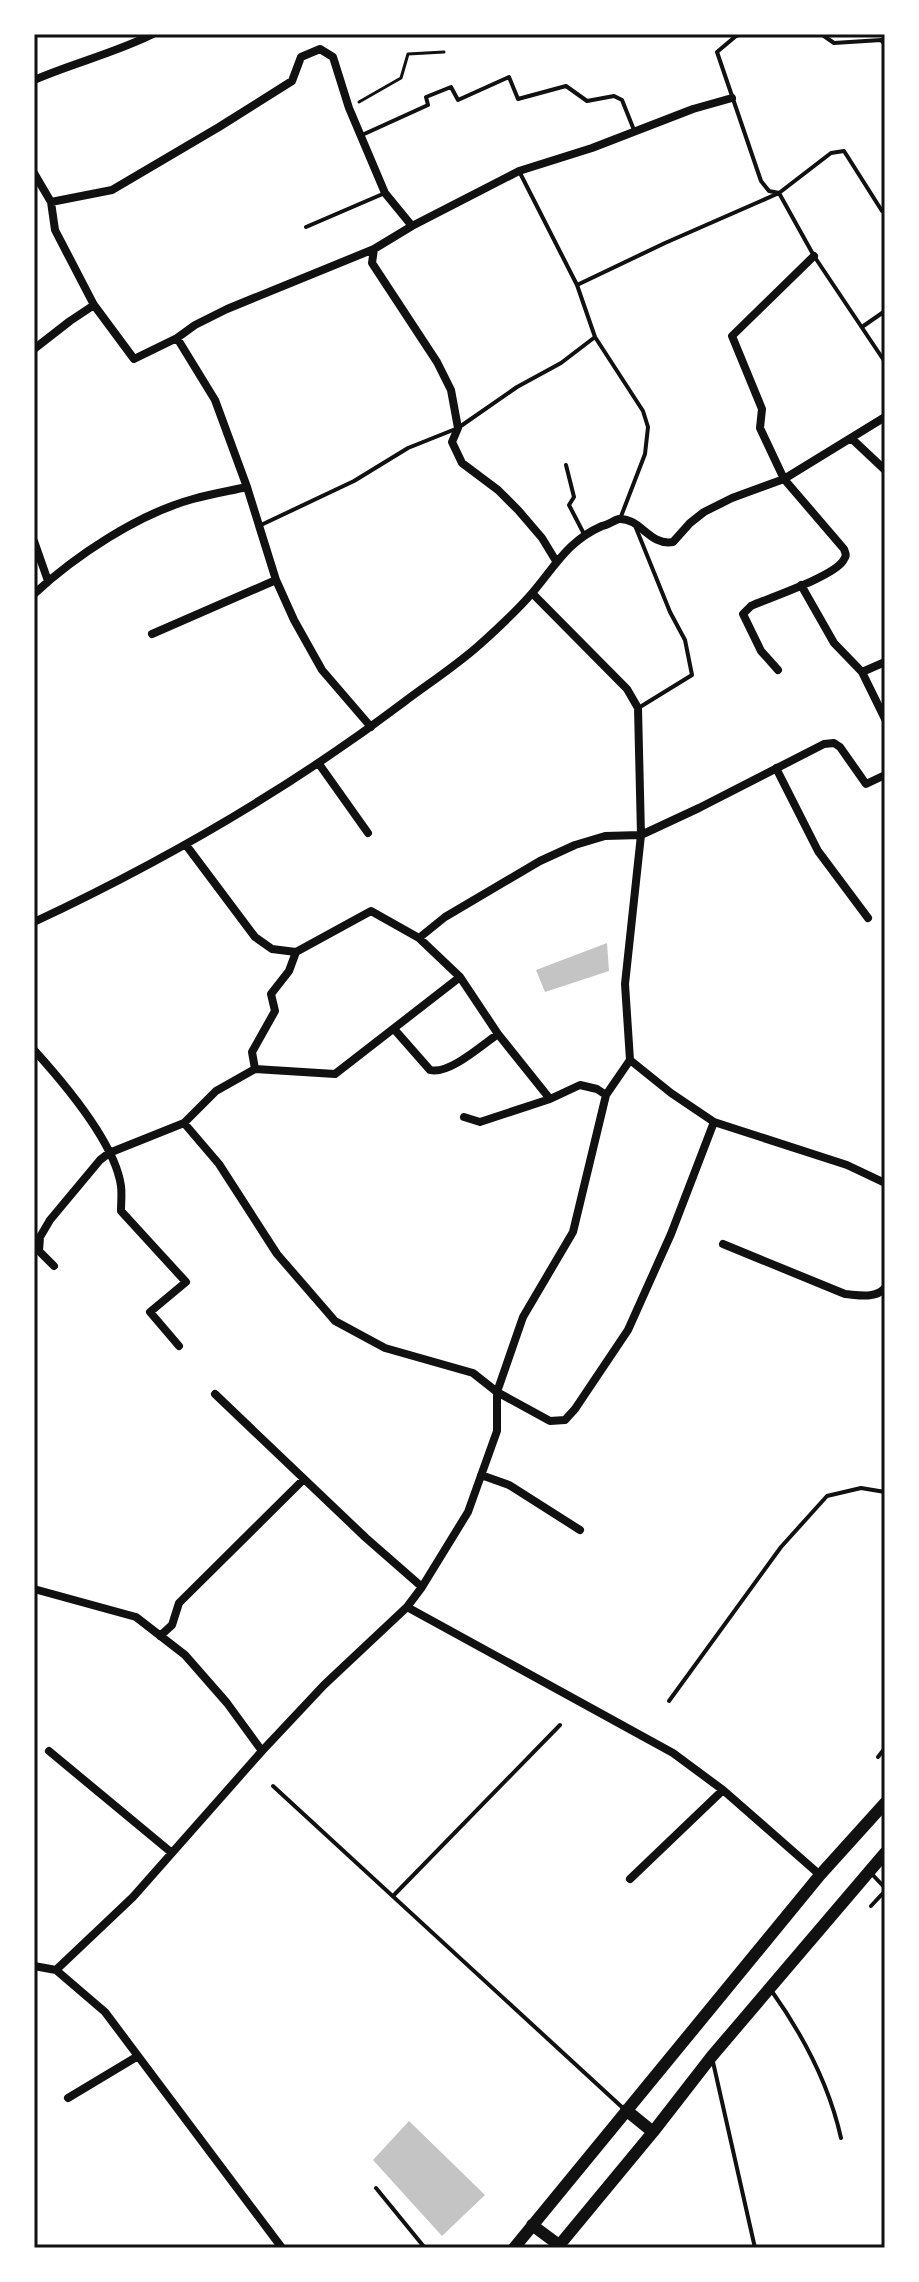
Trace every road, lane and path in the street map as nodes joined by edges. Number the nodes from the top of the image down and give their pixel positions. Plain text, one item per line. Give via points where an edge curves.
1 (153, 34) edge
2 (742, 34) edge
3 (821, 34) edge
4 (885, 45) edge
5 (444, 52) dead end
6 (34, 80) edge
7 (732, 98) junction
8 (349, 108) junction
9 (635, 131) junction
10 (360, 136) junction
11 (519, 171) junction
12 (34, 173) edge
13 (385, 193) junction
14 (779, 193) junction
15 (51, 202) junction
16 (882, 211) dead end
17 (412, 226) junction
18 (306, 227) dead end
19 (374, 249) junction
20 (814, 256) junction
21 (577, 285) junction
22 (94, 305) junction
23 (885, 311) edge
24 (862, 327) junction
25 (595, 337) junction
26 (177, 338) junction
27 (34, 349) edge
28 (885, 362) edge
29 (885, 417) edge
30 (458, 428) junction
31 (851, 438) junction
32 (566, 465) dead end
33 (885, 470) edge
34 (784, 479) junction
35 (247, 487) junction
36 (620, 519) junction
37 (635, 524) junction
38 (259, 526) junction
39 (584, 534) junction
40 (34, 541) edge
41 (556, 561) junction
42 (276, 580) junction
43 (48, 581) junction
44 (801, 585) junction
45 (532, 593) junction
46 (34, 594) edge
47 (152, 634) dead end
48 (885, 662) edge
49 (778, 670) dead end
50 (862, 672) junction
51 (638, 708) junction
52 (885, 719) edge
53 (371, 727) junction
54 (319, 764) junction
55 (776, 768) junction
56 (885, 775) edge
57 (368, 833) dead end
58 (641, 835) junction
59 (186, 845) junction
60 (868, 918) dead end
61 (34, 922) edge
62 (419, 938) junction
63 (296, 952) junction
64 (460, 977) junction
65 (394, 1029) junction
66 (498, 1034) junction
67 (34, 1050) edge
68 (630, 1060) junction
69 (255, 1069) junction
70 (606, 1095) junction
71 (550, 1099) junction
72 (464, 1117) dead end
73 (714, 1122) junction
74 (184, 1123) junction
75 (109, 1153) junction
76 (885, 1183) edge
77 (37, 1243) edge
78 (723, 1244) dead end
79 (54, 1266) dead end
80 (885, 1288) edge
81 (179, 1346) dead end
82 (497, 1392) junction
83 (215, 1394) dead end
84 (481, 1475) junction
85 (304, 1479) junction
86 (885, 1492) edge
87 (580, 1530) dead end
88 (422, 1587) junction
89 (34, 1589) edge
90 (407, 1607) junction
91 (160, 1636) junction
92 (669, 1701) dead end
93 (560, 1725) dead end
94 (885, 1748) edge
95 (49, 1751) dead end
96 (262, 1751) junction
97 (878, 1757) dead end
98 (273, 1786) dead end
99 (723, 1790) junction
100 (885, 1803) edge
101 (172, 1853) junction
102 (885, 1853) edge
103 (869, 1871) junction
104 (820, 1875) junction
105 (630, 1879) dead end
106 (885, 1889) edge
107 (393, 1896) junction
108 (871, 1906) dead end
109 (34, 1966) edge
110 (56, 1970) junction
111 (769, 1988) junction
112 (138, 2056) junction
113 (712, 2056) junction
114 (68, 2098) dead end
115 (626, 2110) junction
116 (653, 2132) junction
117 (841, 2138) dead end
118 (376, 2188) dead end
119 (532, 2225) junction
120 (558, 2247) edge
121 (282, 2248) edge
122 (425, 2248) edge
123 (514, 2248) edge
124 (755, 2248) edge

1 - 6 street
2 - 7 lane via 717,52
3 - 4 lane via 834,43 881,40
5 - 8 path via 408,54 401,78
7 - 9 street
7 - 14 lane via 761,181
8 - 10 street
8 - 15 street via 333,57 320,49 301,57 292,81 112,190
9 - 10 lane via 622,100 614,96 587,101 566,86 518,99 509,77 458,100 451,87 426,97 428,105
9 - 11 street
10 - 13 street
11 - 17 street
11 - 21 lane
12 - 15 street
13 - 17 street
13 - 18 lane
14 - 16 lane via 831,153 844,151
14 - 20 lane
14 - 21 lane
15 - 22 street via 55,230
17 - 19 street
19 - 26 street via 227,309
19 - 30 street via 372,263 451,390
20 - 24 lane
20 - 34 street via 732,336 762,409 760,428
21 - 25 lane
22 - 26 street via 134,359
22 - 27 street
23 - 24 lane
24 - 28 lane
25 - 30 lane
25 - 36 lane via 648,427 645,454
26 - 35 street via 215,400
29 - 31 street
30 - 38 lane via 408,448 354,481
30 - 41 street via 452,442 462,463 518,510
31 - 33 street
31 - 34 street
32 - 39 lane via 574,497 569,505
34 - 37 street via 704,512 673,542 663,544
34 - 44 street via 846,555 842,564
35 - 38 street
35 - 43 street via 191,499 130,523
36 - 37 street
36 - 39 street
37 - 51 lane via 685,640 692,675
38 - 42 street
39 - 41 street
40 - 43 street
41 - 45 street
42 - 47 street
42 - 53 street via 322,670
43 - 46 street
44 - 49 street via 743,614 761,651
44 - 50 street via 834,643
45 - 51 street via 627,689
45 - 53 street via 475,648
48 - 50 street
50 - 52 street
51 - 58 street
53 - 54 street
54 - 57 street
54 - 59 street
55 - 56 street via 834,743 866,784
55 - 58 street
55 - 60 street via 818,851
58 - 62 street via 605,836 540,861
58 - 68 street via 625,984
59 - 61 street
59 - 63 street via 255,937 272,949
62 - 63 street via 371,911
62 - 64 street
63 - 69 street via 271,994 275,1011 252,1052
64 - 65 street
64 - 66 street
65 - 66 street via 430,1070 438,1072
65 - 69 street via 335,1074
66 - 71 street
67 - 75 street
68 - 70 street
68 - 73 street
69 - 74 street via 216,1091
70 - 71 street via 580,1085
70 - 82 street via 573,1232 523,1317
71 - 72 street via 480,1122
73 - 76 street via 847,1165
73 - 82 street via 628,1330 575,1409 565,1420 550,1421
74 - 75 street
74 - 82 street via 219,1164 277,1254 335,1321 385,1348 473,1373
75 - 77 street via 50,1220
75 - 81 street via 121,1184 121,1211 186,1282 150,1312
77 - 79 street
78 - 80 street via 845,1294 880,1294
82 - 84 street via 497,1431
83 - 85 street
84 - 87 street via 509,1485
84 - 88 street via 468,1512
85 - 88 street
85 - 91 street via 179,1603 172,1625
86 - 92 lane via 861,1488 827,1496 781,1547
88 - 90 street
89 - 91 street via 136,1617
90 - 96 street
90 - 99 street via 660,1745
91 - 96 street via 185,1655
93 - 107 lane
94 - 97 lane
95 - 101 street
96 - 101 street
98 - 107 lane
99 - 104 street
99 - 105 street
100 - 104 main road
101 - 110 street
102 - 103 main road
103 - 106 lane
103 - 111 main road
104 - 115 main road
106 - 108 lane
107 - 115 lane
109 - 110 street
110 - 112 street via 105,2012
111 - 113 main road
111 - 117 lane via 821,2074
112 - 114 street
112 - 121 street
113 - 116 main road
113 - 124 lane
115 - 116 main road
115 - 119 main road
116 - 120 main road
118 - 122 lane
119 - 120 main road
119 - 123 main road

